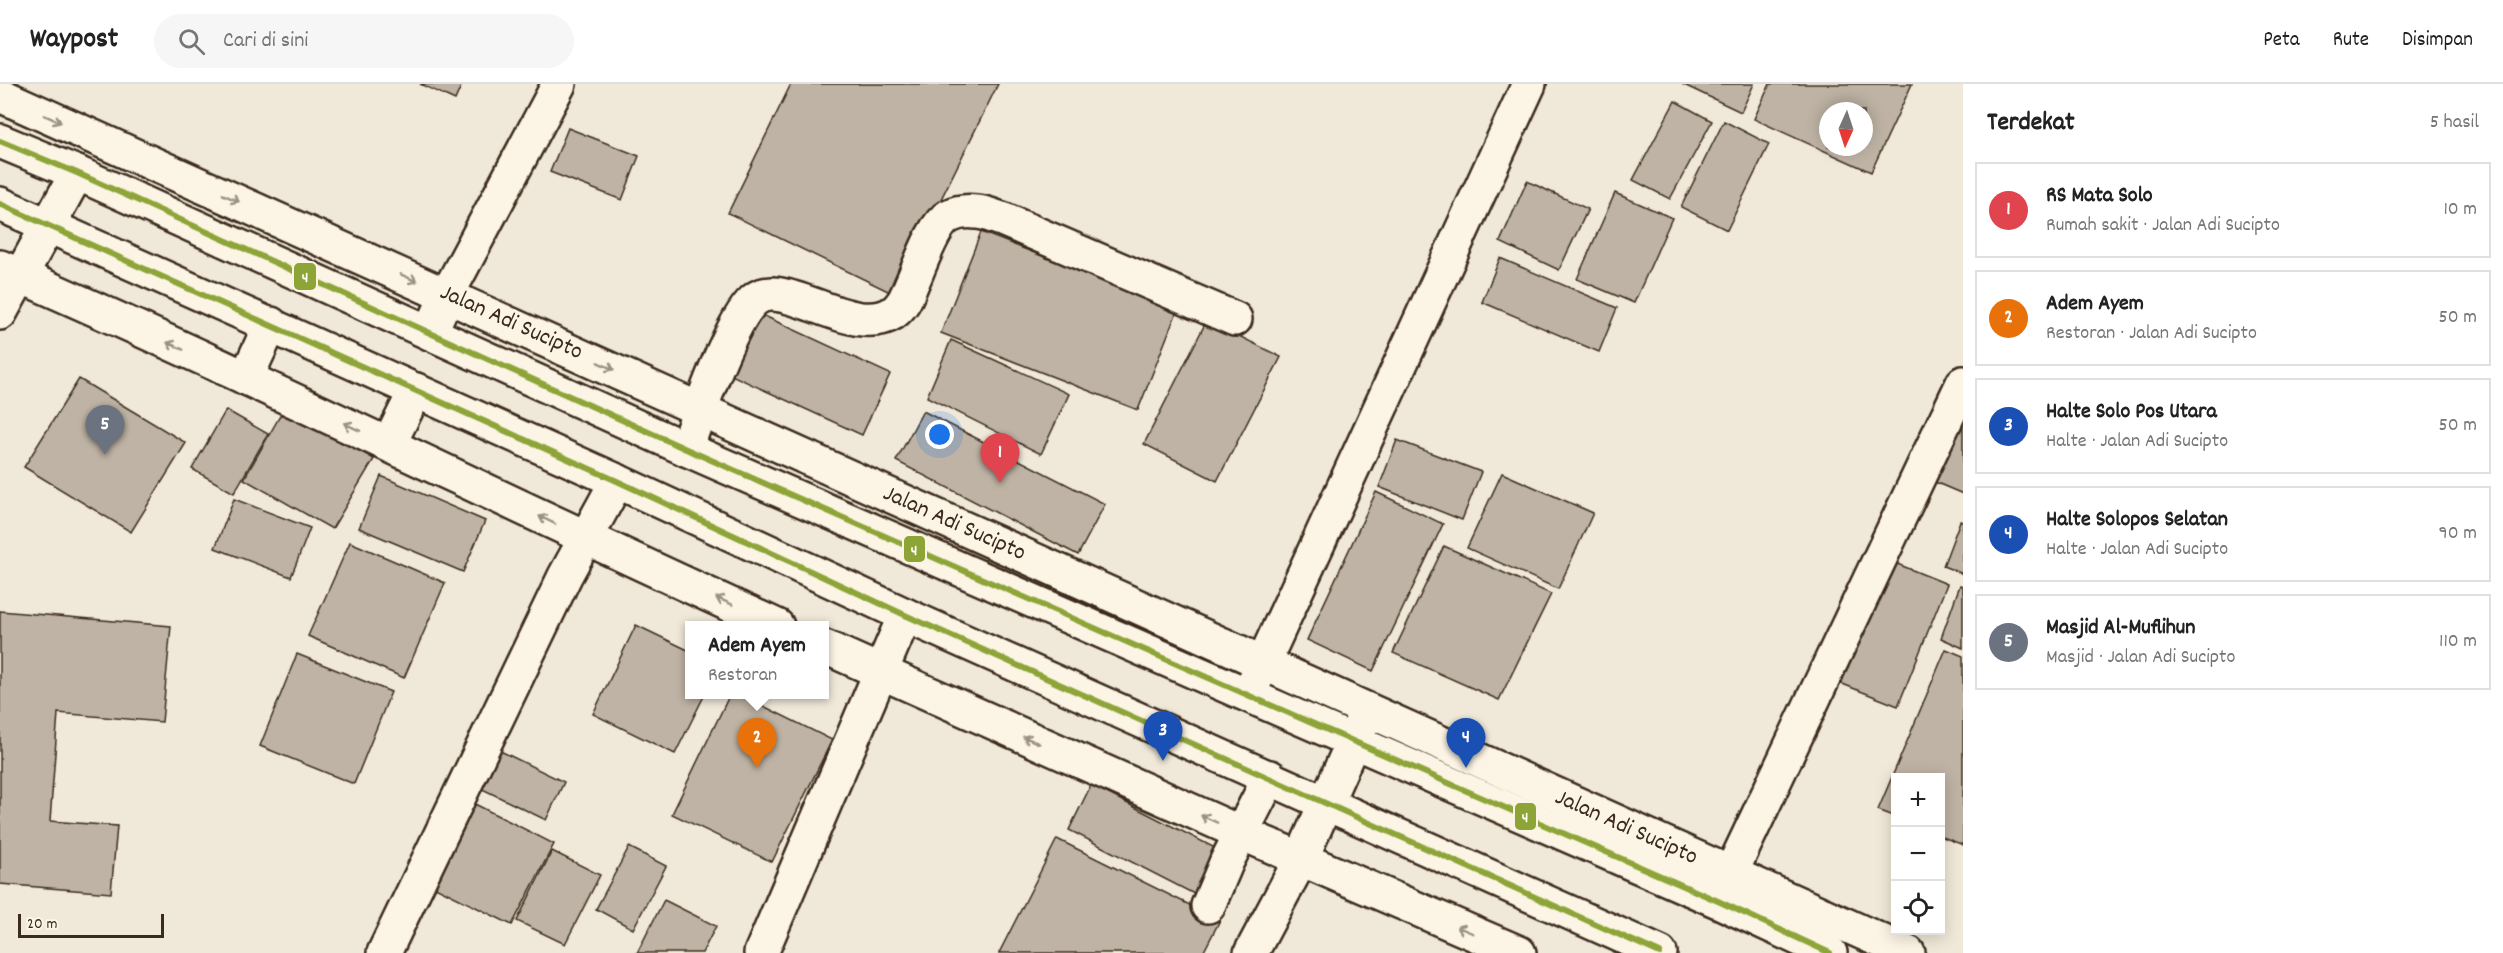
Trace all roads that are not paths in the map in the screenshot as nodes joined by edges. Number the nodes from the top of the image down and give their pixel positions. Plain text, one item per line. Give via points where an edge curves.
1 (560, 84) edge
2 (1529, 84) edge
3 (0, 95) edge
4 (0, 141) edge
5 (77, 173) junction
6 (0, 204) edge
7 (50, 225) junction
8 (10, 271) edge
9 (447, 294) junction
10 (0, 313) edge
11 (1235, 319) dead end
12 (271, 324) junction
13 (430, 333) junction
14 (246, 378) junction
15 (1963, 384) edge
16 (416, 390) junction
17 (701, 409) junction
18 (389, 444) junction
19 (686, 448) junction
20 (617, 480) junction
21 (942, 519) junction
22 (585, 539) junction
23 (925, 553) junction
24 (1053, 569) junction
25 (1034, 603) junction
26 (906, 615) junction
27 (766, 621) edge
28 (829, 649) edge
29 (1263, 665) junction
30 (881, 672) junction
31 (1248, 695) junction
32 (1367, 710) junction
33 (1352, 740) junction
34 (1270, 777) junction
35 (1325, 801) junction
36 (1241, 833) junction
37 (1301, 859) junction
38 (1724, 888) junction
39 (1208, 906) dead end
40 (1868, 945) edge
41 (384, 953) edge
42 (761, 953) edge
43 (1251, 953) edge
44 (1519, 953) edge
45 (1660, 953) edge
46 (1830, 953) edge
47 (1908, 953) edge

1 - 9 main road
2 - 29 main road
3 -> 9 main road, Jalan Adi Sucipto
4 - 5 main road, Jalan Adi Sucipto
5 - 7 main road
5 - 13 main road, Jalan Adi Sucipto
6 - 7 main road
7 - 8 main road
7 - 12 main road
8 - 10 main road
14 -> 8 main road
9 - 13 main road
9 -> 17 main road, Jalan Adi Sucipto
11 - 17 main road via 1002,219 963,212 948,216 939,228 903,305 891,314 861,319 789,296 770,294 755,298 731,335
12 - 14 main road
12 - 16 main road
13 - 19 main road, Jalan Adi Sucipto
18 -> 14 main road
15 - 38 main road
16 - 18 main road
16 - 20 main road
17 - 19 main road
17 - 21 main road, Jalan Adi Sucipto
22 -> 18 main road
19 - 23 main road, Jalan Adi Sucipto
20 - 22 main road
20 - 26 main road
21 - 23 main road
21 - 24 main road, Jalan Adi Sucipto
27 -> 22 main road
22 - 41 main road
23 - 25 main road, Jalan Adi Sucipto
24 - 25 main road
24 - 29 main road, Jalan Adi Sucipto
25 - 31 main road, Jalan Adi Sucipto
26 - 30 main road
26 - 34 main road
28 - 30 main road
29 - 31 main road
29 - 32 main road, Jalan Adi Sucipto
36 -> 30 main road
30 - 42 main road
31 - 33 main road, Jalan Adi Sucipto
32 - 33 main road
32 - 38 main road, Jalan Adi Sucipto
33 - 35 main road
33 - 38 main road, Jalan Adi Sucipto
34 - 35 main road
34 - 36 main road
35 - 37 main road
35 - 45 main road
36 - 37 main road
36 - 39 main road
37 - 43 main road
44 -> 37 main road
38 - 40 main road, Jalan Adi Sucipto
38 - 46 main road, Jalan Adi Sucipto
40 - 47 main road, Jalan Adi Sucipto

